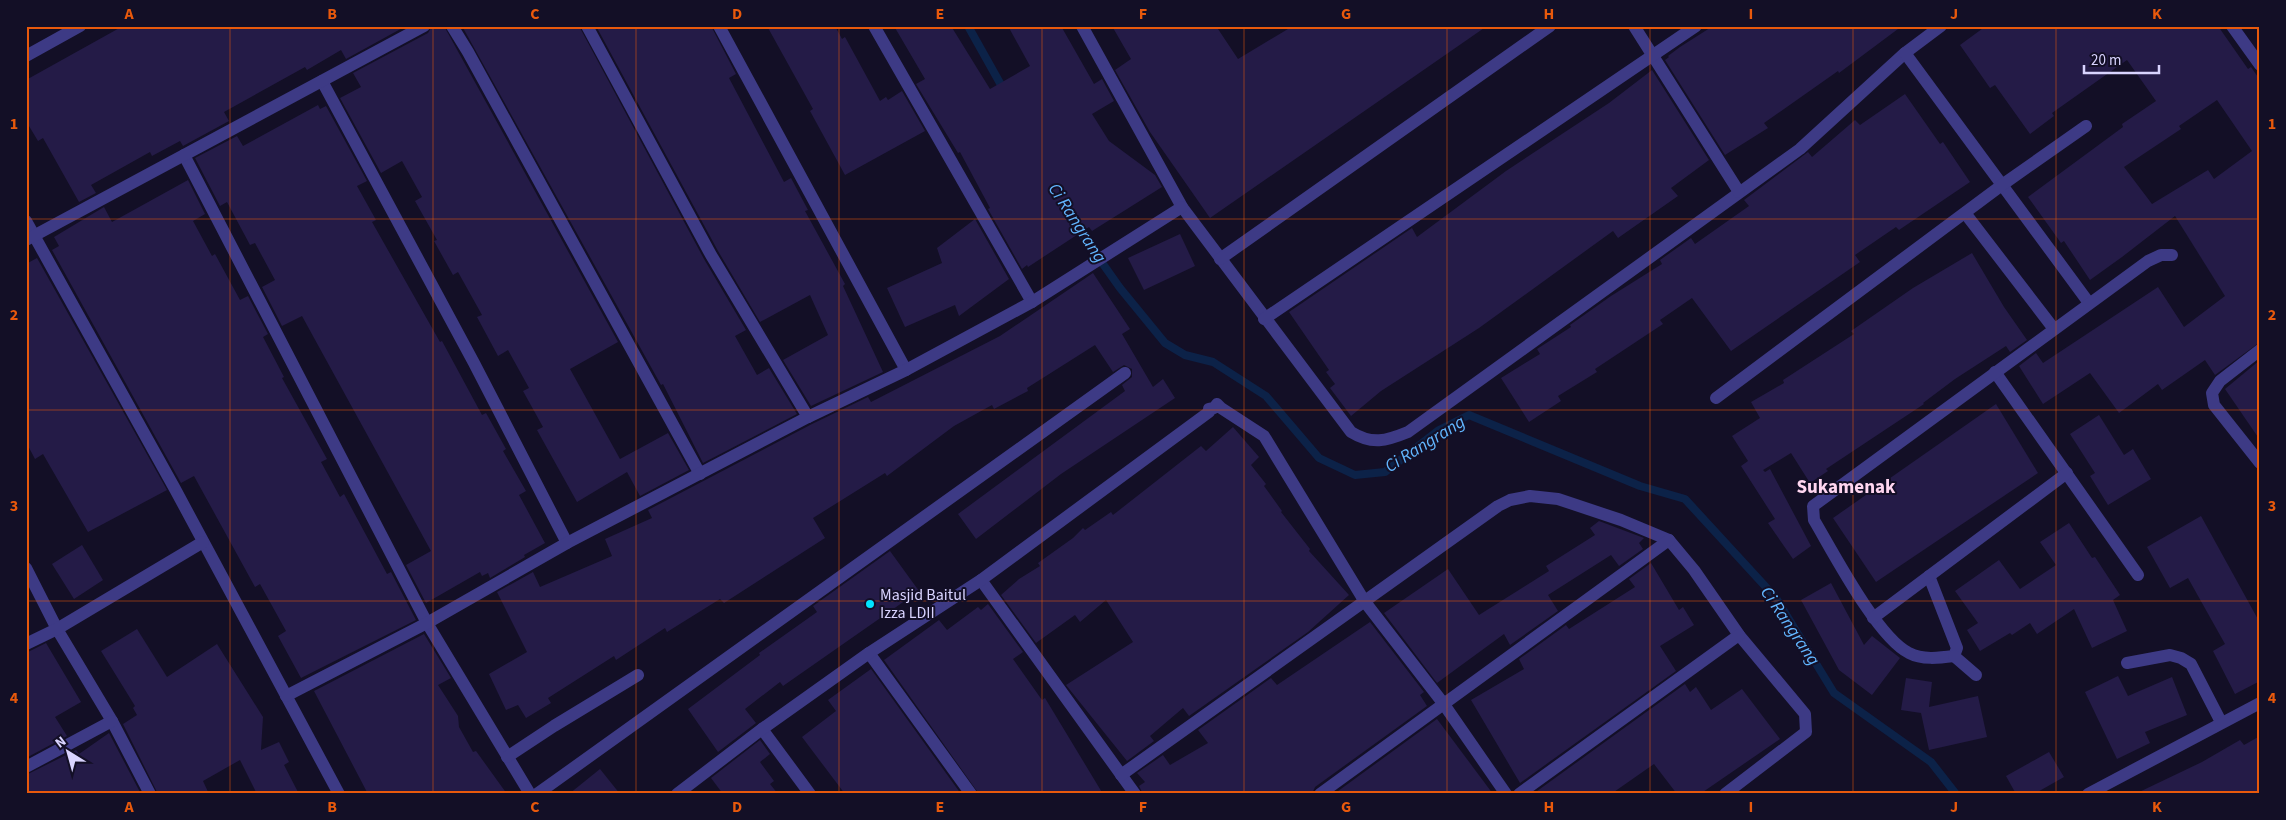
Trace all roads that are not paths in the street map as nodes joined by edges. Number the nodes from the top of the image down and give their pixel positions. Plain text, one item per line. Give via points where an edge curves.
1 (80, 26) edge
2 (424, 26) edge
3 (452, 26) edge
4 (587, 26) edge
5 (719, 26) edge
6 (874, 26) edge
7 (1082, 26) edge
8 (1550, 26) edge
9 (1634, 26) edge
10 (1696, 26) edge
11 (1941, 26) edge
12 (2232, 26) edge
13 (1906, 53) junction
14 (26, 56) edge
15 (1653, 57) junction
16 (2260, 65) edge
17 (322, 81) junction
18 (2086, 126) dead end
19 (184, 155) junction
20 (2002, 185) junction
21 (1739, 192) junction
22 (1182, 207) junction
23 (1965, 213) junction
24 (26, 221) edge
25 (30, 238) edge
26 (2172, 255) dead end
27 (1220, 259) junction
28 (1032, 302) junction
29 (2089, 303) junction
30 (1264, 319) junction
31 (2054, 329) junction
32 (2260, 350) edge
33 (906, 370) junction
34 (1995, 372) junction
35 (1125, 373) dead end
36 (1716, 398) dead end
37 (808, 417) junction
38 (2260, 463) edge
39 (2068, 473) junction
40 (700, 474) junction
41 (1668, 540) junction
42 (204, 542) junction
43 (567, 543) junction
44 (26, 568) edge
45 (2138, 575) dead end
46 (1930, 576) junction
47 (981, 580) junction
48 (1365, 602) junction
49 (1873, 618) junction
50 (427, 623) junction
51 (57, 629) junction
52 (1739, 635) junction
53 (26, 644) edge
54 (870, 653) junction
55 (1954, 656) junction
56 (2127, 663) dead end
57 (638, 675) dead end
58 (1976, 675) dead end
59 (286, 696) junction
60 (1443, 703) junction
61 (2260, 703) edge
62 (112, 721) junction
63 (2221, 722) junction
64 (762, 729) junction
65 (507, 758) junction
66 (26, 767) edge
67 (1121, 775) junction
68 (150, 794) edge
69 (339, 794) edge
70 (530, 794) edge
71 (537, 794) edge
72 (677, 794) edge
73 (810, 794) edge
74 (971, 794) edge
75 (1135, 794) edge
76 (1320, 794) edge
77 (1506, 794) edge
78 (1519, 794) edge
79 (1725, 794) edge
80 (2088, 794) edge

1 - 14 street
2 - 17 street
3 - 40 street
4 - 37 street via 711,255
5 - 33 street
6 - 28 street
7 - 22 street
8 - 27 street
9 - 15 street
10 - 15 street
11 - 13 street
12 - 16 street
13 - 20 street
13 - 21 street via 1800,149
15 - 21 street
15 - 30 street
17 - 19 street
17 - 43 street
18 - 20 street
19 - 25 street
19 - 50 street
20 - 23 street
20 - 29 street
21 - 30 street via 1408,432 1382,442 1352,432
22 - 27 street
22 - 28 street
23 - 31 street
23 - 36 street
24 - 25 street
25 - 42 street
26 - 29 street via 2161,255 2148,261
27 - 30 street
28 - 33 street
29 - 31 street
31 - 34 street
32 - 38 street via 2220,381 2212,393 2214,404
33 - 37 street
34 - 39 street
34 - 49 street via 1813,506 1814,520
35 - 71 street
37 - 40 street
39 - 45 street
39 - 46 street
40 - 43 street
41 - 48 street via 1558,499 1519,497 1498,506
41 - 52 street via 1694,570
41 - 60 street
42 - 51 street
42 - 59 street
43 - 50 street
44 - 51 street
46 - 49 street
46 - 55 street via 1957,648
47 - 48 street via 1217,404 1264,436
47 - 54 street
47 - 67 street
48 - 60 street
48 - 67 street
49 - 55 street via 1910,654 1925,658
50 - 59 street
50 - 65 street
51 - 53 street
51 - 62 street
52 - 78 street
52 - 79 street via 1805,714 1807,727 1806,732
54 - 64 street
54 - 74 street
55 - 58 street
56 - 63 street via 2170,656 2181,658 2190,664
57 - 65 street
59 - 69 street
60 - 76 street
60 - 77 street
61 - 63 street
62 - 66 street
62 - 68 street
63 - 80 street
64 - 72 street
64 - 73 street
65 - 70 street
67 - 75 street

